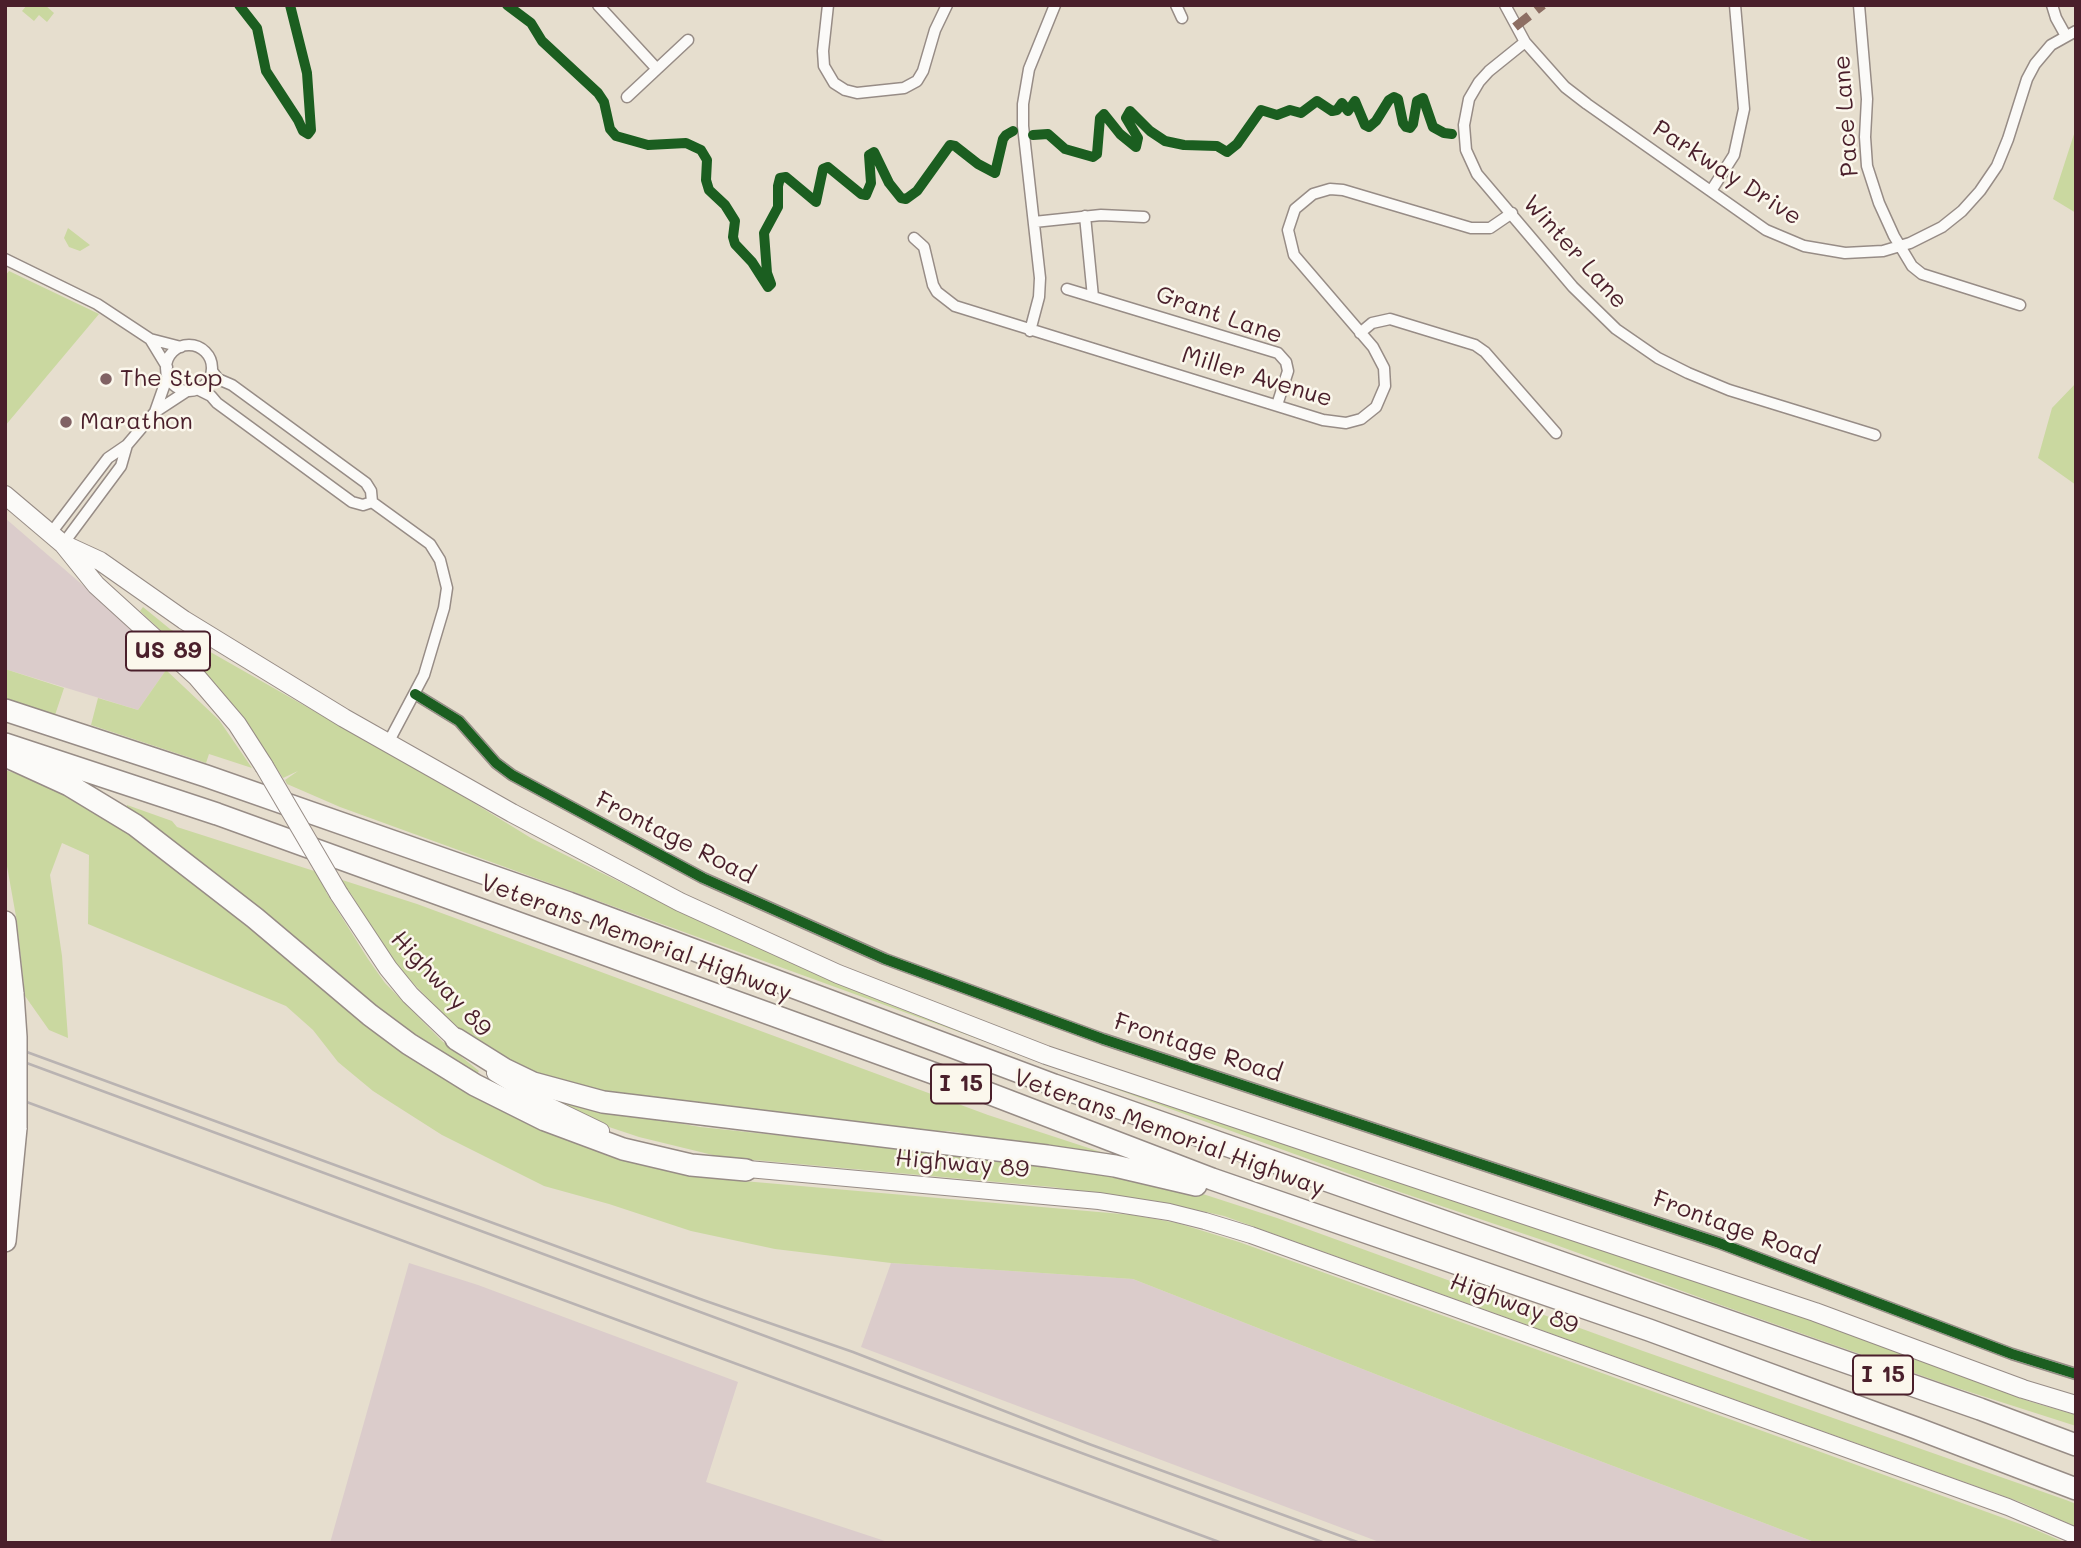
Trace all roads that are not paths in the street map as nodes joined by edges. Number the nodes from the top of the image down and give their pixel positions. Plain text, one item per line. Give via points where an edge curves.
1 (598, 5) edge
2 (828, 5) edge
3 (947, 5) edge
4 (1055, 5) edge
5 (1176, 5) edge
6 (1505, 5) edge
7 (1735, 5) edge
8 (1858, 5) edge
9 (2052, 5) edge
10 (1182, 18) dead end
11 (2071, 34) edge
12 (688, 40) dead end
13 (1525, 42) junction
14 (657, 69) junction
15 (627, 97) dead end
16 (1711, 191) junction
17 (1512, 213) junction
18 (1085, 216) junction
19 (1144, 217) dead end
20 (1034, 222) junction
21 (914, 238) dead end
22 (1900, 246) junction
23 (5, 259) edge
24 (1067, 289) dead end
25 (1093, 297) junction
26 (2020, 305) dead end
27 (1030, 331) junction
28 (1360, 333) junction
29 (150, 339) junction
30 (181, 347) junction
31 (167, 371) junction
32 (212, 371) junction
33 (192, 390) junction
34 (1277, 405) junction
35 (155, 412) junction
36 (1556, 433) dead end
37 (1875, 435) dead end
38 (127, 445) junction
39 (5, 495) edge
40 (372, 502) junction
41 (57, 538) junction
42 (415, 694) junction
43 (5, 710) edge
44 (388, 743) junction
45 (5, 744) edge
46 (5, 756) edge
47 (5, 922) edge
48 (456, 1039) junction
49 (746, 1170) junction
50 (1294, 1208) junction
51 (5, 1241) edge
52 (2076, 1374) edge
53 (2076, 1405) edge
54 (1980, 1409) junction
55 (2076, 1432) edge
56 (2076, 1444) edge
57 (2076, 1489) edge
58 (2076, 1536) edge

1 - 14 street
2 - 3 street via 824,66 834,83 857,93 904,88 917,80
4 - 20 street via 1029,69 1023,104
5 - 10 street
6 - 13 street, Parkway Drive
7 - 16 street via 1744,109 1734,155
8 - 22 street, Pace Lane via 1867,99 1867,166
9 - 11 street via 2056,18
11 - 22 street, Parkway Drive via 2045,51 2030,71 2003,153 1980,191 1942,227
12 - 14 street
13 - 16 street, Parkway Drive via 1575,96
13 - 17 street, Winter Lane via 1479,82 1469,99 1464,125 1466,150 1477,174
14 - 15 street
16 - 22 street, Parkway Drive via 1766,230 1804,247 1857,254
17 - 28 street, Miller Avenue via 1496,225 1477,229 1337,189 1306,198 1289,223 1291,247
17 - 37 street, Winter Lane via 1593,307 1658,358 1729,390
18 - 19 street
18 - 20 street
18 - 25 street
20 - 27 street via 1040,287
21 - 27 street, Miller Avenue via 924,247 933,285 943,298 962,309
22 - 26 street, Pace Lane via 1923,274
23 - 29 street via 97,304
24 - 25 street, Grant Lane
25 - 34 street, Grant Lane via 1278,353 1288,371
27 - 34 street, Miller Avenue
28 - 34 street, Miller Avenue via 1381,360 1386,376 1384,394 1372,412 1339,423
28 - 36 street via 1372,323 1390,319 1475,345
29 - 30 street
29 - 31 street
30 - 31 street via 170,357
30 - 32 street via 201,349 211,360
31 - 33 street via 177,387
31 - 35 street
32 - 33 street via 207,382
32 - 40 street via 366,483
33 - 35 street
33 - 40 street via 211,396 352,502
35 - 38 street
38 - 41 street via 108,458
38 - 41 street via 121,466
39 - 41 main road, Highway 89 / US 89
40 - 42 street via 429,544 446,579 444,608
41 - 44 main road, Highway 89 / US 89 via 100,561 206,635
41 - 48 main road, Highway 89 / US 89, bridge via 96,585 196,676 237,724 388,968
42 - 44 street
42 - 52 street, Frontage Road via 459,721 512,775 703,878 866,950 1070,1028 1731,1247 2011,1354
43 - 54 highway, Veterans Memorial Highway / I 15 via 569,903 1054,1085
44 - 53 main road, Highway 89 / US 89 via 680,902 901,1000 1046,1055 1802,1308
45 - 50 highway, Veterans Memorial Highway / I 15 via 217,814
46 - 49 highway via 69,785 135,825 370,1014 475,1085 545,1120 623,1149 691,1165
47 - 51 highway, bridge via 16,1053 16,1128
48 - 49 main road, Highway 89 / US 89 via 510,1083 586,1124 656,1149
48 - 50 highway via 533,1083 603,1102 1115,1166
49 - 58 main road, Highway 89 / US 89 via 1099,1201 1205,1221 2008,1507
50 - 57 highway, Veterans Memorial Highway / I 15 via 1649,1330
54 - 55 highway
54 - 56 highway, Veterans Memorial Highway / I 15

